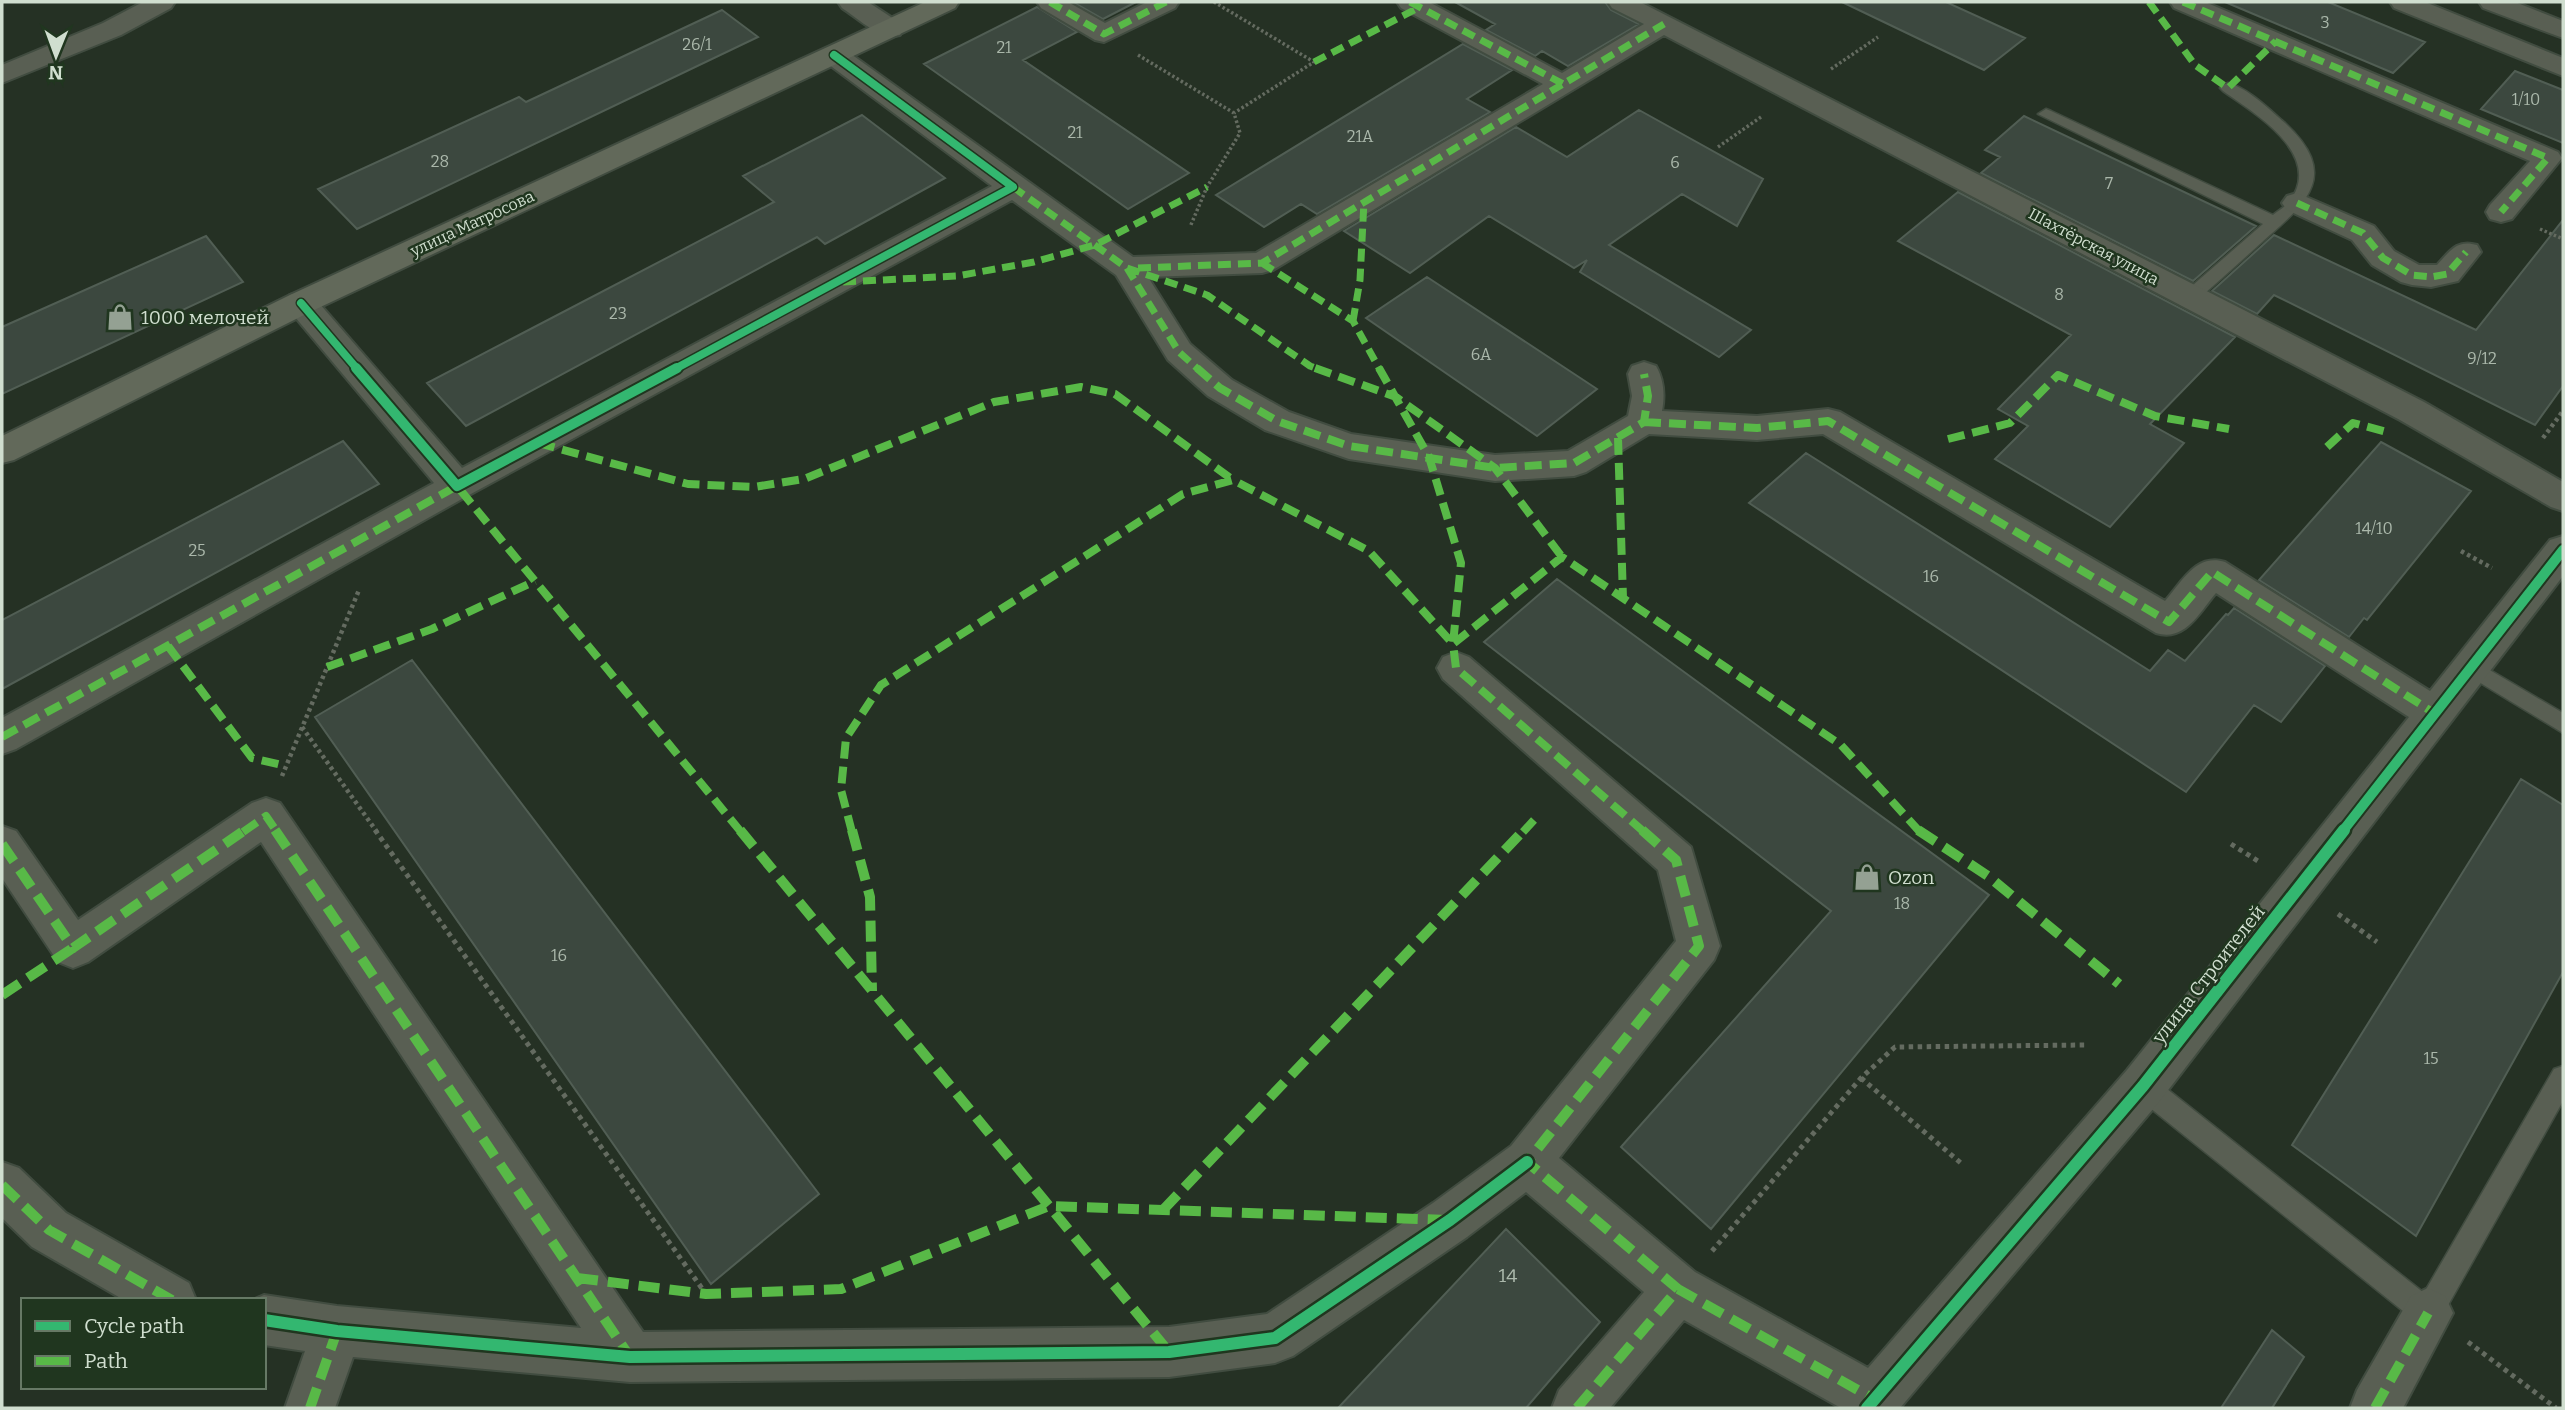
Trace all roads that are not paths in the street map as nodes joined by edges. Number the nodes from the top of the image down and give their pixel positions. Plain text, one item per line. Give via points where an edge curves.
1 (162, 2) edge
2 (851, 2) edge
3 (946, 2) edge
4 (1050, 2) edge
5 (1166, 2) edge
6 (1410, 2) edge
7 (1620, 2) edge
8 (2183, 2) edge
9 (2403, 2) edge
10 (2492, 2) edge
11 (1664, 24) junction
12 (891, 29) junction
13 (2563, 30) edge
14 (834, 55) junction
15 (2563, 68) edge
16 (2, 75) edge
17 (1566, 85) junction
18 (2228, 88) dead end
19 (2046, 114) dead end
20 (1013, 187) junction
21 (2297, 203) junction
22 (2501, 212) dead end
23 (2274, 223) junction
24 (2466, 252) dead end
25 (1127, 268) junction
26 (2191, 296) junction
27 (301, 303) junction
28 (1644, 374) dead end
29 (1644, 422) junction
30 (2, 451) edge
31 (457, 486) junction
32 (2563, 498) edge
33 (2563, 550) edge
34 (2471, 667) junction
35 (1455, 668) dead end
36 (2434, 713) junction
37 (2563, 724) edge
38 (2, 737) edge
39 (2, 844) edge
40 (2563, 1078) edge
41 (2143, 1086) junction
42 (1527, 1162) junction
43 (2, 1185) edge
44 (1678, 1289) junction
45 (168, 1298) edge
46 (2428, 1313) junction
47 (266, 1320) edge
48 (337, 1331) junction
49 (630, 1357) junction
50 (1871, 1404) edge
51 (310, 1408) edge
52 (1577, 1408) edge
53 (2375, 1408) edge

1 - 16 street via 112,29
2 - 12 street
3 - 12 main road, улица Матросова
4 - 5 street via 1104,34
6 - 17 street
7 - 11 street, Шахтёрская улица
8 - 22 street via 2548,158
9 - 15 street
10 - 13 street
11 - 17 street
11 - 26 street, Шахтёрская улица
12 - 14 main road, улица Матросова
14 - 20 street
14 - 27 main road, улица Матросова
17 - 25 street via 1262,263
18 - 21 lane via 2272,121 2302,152 2305,182
19 - 23 lane
20 - 25 street
20 - 31 street
21 - 23 lane
21 - 24 street via 2363,233 2384,258 2413,275 2447,274
23 - 26 lane
25 - 29 street via 1179,352 1220,388 1277,421 1349,446 1494,468 1574,463
26 - 32 street, Шахтёрская улица via 2412,411
27 - 30 main road, улица Матросова
27 - 31 street
28 - 29 street via 1648,396
29 - 36 street via 1757,428 1828,421 2169,622 2212,572
31 - 38 street
33 - 34 street, улица Строителей
34 - 36 street, улица Строителей
34 - 37 lane
35 - 42 street via 1676,860 1699,946
36 - 41 street, улица Строителей
39 - 49 street via 73,948 265,817
40 - 46 lane
41 - 46 lane
41 - 50 street, улица Строителей
42 - 44 street
42 - 49 street via 1275,1338 1169,1352
43 - 45 street via 49,1230
44 - 50 street
44 - 52 street
46 - 53 street
47 - 48 street
48 - 49 street
48 - 51 street

